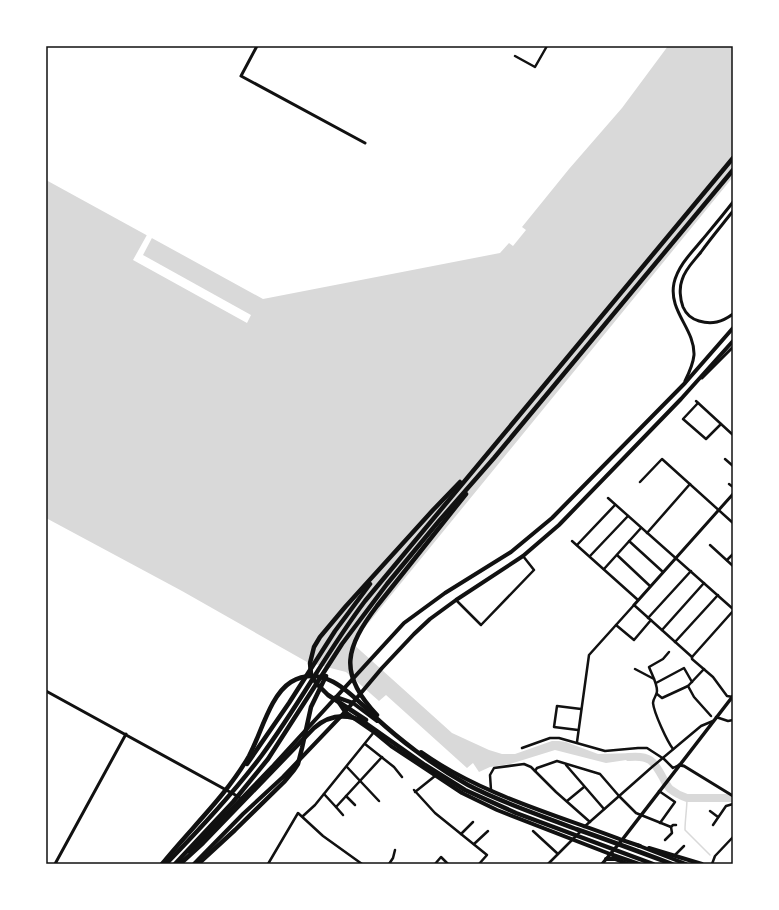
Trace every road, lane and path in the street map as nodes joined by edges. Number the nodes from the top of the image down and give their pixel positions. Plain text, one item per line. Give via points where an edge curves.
1 (257, 46) edge
2 (547, 46) edge
3 (515, 56) dead end
4 (365, 143) dead end
5 (733, 158) edge
6 (733, 170) edge
7 (733, 202) edge
8 (733, 211) edge
9 (733, 314) edge
10 (733, 328) edge
11 (733, 341) edge
12 (733, 347) edge
13 (685, 383) junction
14 (681, 399) junction
15 (526, 408) junction
16 (721, 424) junction
17 (733, 435) edge
18 (494, 458) junction
19 (725, 459) dead end
20 (733, 466) edge
21 (640, 482) dead end
22 (690, 484) junction
23 (729, 484) dead end
24 (733, 487) edge
25 (733, 494) edge
26 (608, 498) dead end
27 (615, 505) junction
28 (719, 510) junction
29 (628, 516) junction
30 (733, 523) edge
31 (641, 528) junction
32 (647, 533) junction
33 (572, 541) dead end
34 (629, 541) junction
35 (577, 545) junction
36 (710, 545) dead end
37 (398, 550) junction
38 (617, 554) junction
39 (733, 554) edge
40 (523, 556) junction
41 (590, 556) junction
42 (675, 558) junction
43 (727, 560) junction
44 (733, 566) edge
45 (604, 569) junction
46 (690, 571) junction
47 (663, 572) junction
48 (704, 583) junction
49 (650, 586) junction
50 (718, 595) junction
51 (456, 600) junction
52 (638, 600) junction
53 (634, 605) junction
54 (733, 610) edge
55 (648, 618) junction
56 (651, 620) junction
57 (356, 624) junction
58 (616, 625) junction
59 (662, 630) junction
60 (675, 642) junction
61 (669, 652) dead end
62 (692, 657) junction
63 (635, 669) dead end
64 (704, 669) junction
65 (655, 681) junction
66 (692, 682) junction
67 (688, 686) junction
68 (46, 690) edge
69 (657, 694) junction
70 (733, 696) edge
71 (336, 697) junction
72 (353, 703) junction
73 (581, 709) junction
74 (345, 712) junction
75 (716, 717) junction
76 (712, 719) junction
77 (733, 720) edge
78 (578, 730) junction
79 (374, 732) junction
80 (126, 734) junction
81 (577, 742) junction
82 (366, 744) junction
83 (522, 748) dead end
84 (673, 749) junction
85 (415, 750) junction
86 (411, 756) junction
87 (382, 757) junction
88 (662, 758) junction
89 (566, 764) junction
90 (679, 765) junction
91 (347, 767) junction
92 (535, 771) junction
93 (435, 776) junction
94 (402, 777) dead end
95 (360, 781) junction
96 (584, 787) junction
97 (228, 790) junction
98 (491, 791) junction
99 (659, 791) junction
100 (324, 794) junction
101 (732, 795) edge
102 (346, 796) junction
103 (619, 796) junction
104 (241, 798) junction
105 (379, 801) dead end
106 (567, 801) junction
107 (733, 804) edge
108 (354, 805) dead end
109 (336, 806) junction
110 (604, 810) junction
111 (710, 811) dead end
112 (343, 815) dead end
113 (641, 815) junction
114 (303, 816) junction
115 (718, 817) junction
116 (473, 822) dead end
117 (590, 822) junction
118 (660, 823) junction
119 (676, 825) dead end
120 (713, 825) dead end
121 (586, 826) junction
122 (671, 827) junction
123 (488, 831) dead end
124 (533, 831) dead end
125 (461, 834) junction
126 (733, 837) edge
127 (572, 839) junction
128 (622, 840) junction
129 (665, 840) dead end
130 (474, 844) junction
131 (637, 845) junction
132 (684, 846) dead end
133 (395, 850) dead end
134 (558, 854) junction
135 (610, 854) junction
136 (675, 856) junction
137 (606, 859) junction
138 (56, 864) edge
139 (162, 864) edge
140 (168, 864) edge
141 (175, 864) edge
142 (180, 864) edge
143 (194, 864) edge
144 (198, 864) edge
145 (268, 864) edge
146 (362, 864) edge
147 (389, 864) edge
148 (435, 864) edge
149 (448, 864) edge
150 (479, 864) edge
151 (548, 864) edge
152 (602, 864) edge
153 (628, 864) edge
154 (639, 864) edge
155 (653, 864) edge
156 (672, 864) edge
157 (686, 864) edge
158 (702, 864) edge
159 (712, 864) edge

1 - 4 street via 241,76
2 - 3 street via 535,67
5 - 15 highway
6 - 18 highway
7 - 13 street via 681,266 674,283 674,303 691,339 694,354
8 - 9 street via 687,269 680,290 684,310 697,321 719,322
10 - 13 main road
11 - 14 main road
12 - 14 street
13 - 71 main road via 552,518 511,552 445,593 404,623
14 - 40 main road via 559,525
15 - 37 highway
15 - 140 highway via 361,606 276,736 246,776
16 - 16 street via 706,439 683,419 697,402
16 - 17 street
18 - 57 highway via 439,521
18 - 85 highway via 373,610 352,647 351,673 359,692 375,713
19 - 20 street
21 - 22 street via 662,459
22 - 28 street
22 - 32 street
23 - 24 street
25 - 28 street
26 - 27 street
27 - 29 street
27 - 35 street
28 - 30 street
28 - 42 street
29 - 31 street
29 - 41 street
31 - 32 street
31 - 34 street
32 - 42 street
33 - 35 street
34 - 38 street
34 - 47 street
35 - 41 street
36 - 43 street
37 - 86 highway via 320,637 312,652 310,668 322,690
37 - 97 highway via 334,631 279,719
38 - 45 street
38 - 49 street
39 - 43 street
40 - 51 main road
40 - 51 street via 534,570 481,624
41 - 45 street
42 - 46 street
42 - 47 street
43 - 44 street
45 - 52 street
46 - 48 street
46 - 55 street
47 - 49 street
48 - 50 street
48 - 59 street
49 - 52 street
50 - 54 street
50 - 60 street
51 - 72 main road via 430,618 382,668
52 - 53 street
53 - 55 street
53 - 58 street
54 - 62 street
55 - 56 street
56 - 58 street via 634,640
56 - 59 street
57 - 141 highway via 268,759 233,802
57 - 144 highway via 310,707 298,764 284,782
58 - 73 street via 589,655
59 - 60 street
60 - 62 street
61 - 65 street via 649,668
62 - 64 street
63 - 65 street
64 - 66 street
64 - 70 street via 727,696
65 - 66 street via 684,668
65 - 69 street
66 - 67 street
67 - 69 street via 662,698
67 - 76 street
68 - 80 street
69 - 84 street via 653,702
70 - 75 main road
71 - 72 main road
71 - 74 main road
71 - 104 main road
72 - 74 main road
72 - 98 main road via 460,777
73 - 78 street
73 - 78 street via 557,706 554,726
74 - 79 main road
74 - 143 main road
75 - 76 main road
75 - 77 street
76 - 84 street
76 - 90 main road
78 - 81 street
79 - 82 street
79 - 93 main road
80 - 97 street
80 - 138 street
81 - 83 street via 564,738 550,738
81 - 88 street via 605,751 647,748
82 - 87 street
82 - 91 street
84 - 88 street
85 - 139 highway via 333,681 315,676 296,679 284,686 276,696 249,756 228,788
85 - 156 highway via 455,777 501,800
86 - 142 highway via 360,720 340,716 329,718 307,734
86 - 155 highway via 451,782 498,806
87 - 94 street
87 - 95 street
88 - 90 street via 672,768
88 - 103 street
89 - 92 street via 557,761
89 - 96 street
89 - 103 street via 600,774
90 - 99 main road
90 - 101 street
91 - 95 street
91 - 100 street
92 - 98 street via 524,764 494,768 490,775
92 - 106 street
93 - 125 street via 415,791 435,813
93 - 127 main road via 497,810
95 - 102 street
95 - 105 street
96 - 106 street
96 - 110 street
97 - 104 street
97 - 140 main road via 191,832
98 - 121 main road
99 - 113 main road
99 - 118 street via 675,802
100 - 109 street
100 - 114 street
102 - 108 street
102 - 109 street
103 - 110 street
103 - 113 street
104 - 142 main road
106 - 117 street
107 - 115 street via 726,806
109 - 112 street
110 - 117 street
111 - 115 street
113 - 118 street
113 - 128 main road
114 - 145 street via 298,813
114 - 146 street via 323,836
115 - 120 street
116 - 125 street
117 - 121 street
118 - 122 street
119 - 122 street
121 - 127 street
121 - 128 main road
122 - 129 street via 672,833
123 - 130 street
124 - 134 street
125 - 130 street
126 - 159 street via 715,856
127 - 134 street
127 - 135 main road
128 - 131 main road
128 - 135 main road
130 - 150 street via 487,855
131 - 136 main road
131 - 157 main road
132 - 136 street
133 - 147 street
134 - 151 street
135 - 137 main road
135 - 154 main road
136 - 158 main road
137 - 152 main road
137 - 153 main road
148 - 149 street via 442,857

